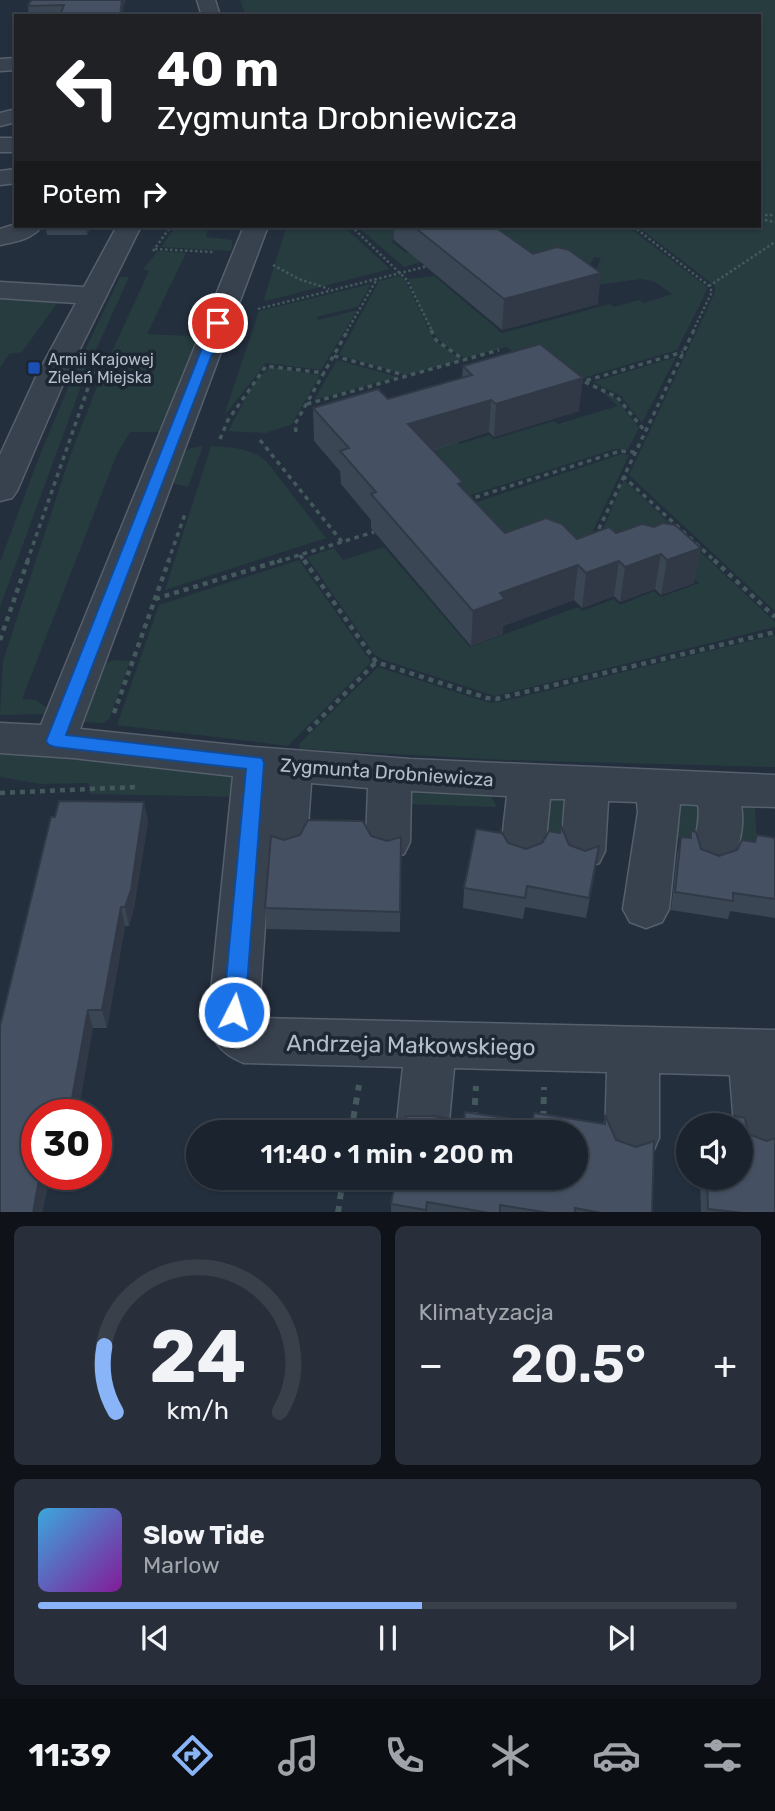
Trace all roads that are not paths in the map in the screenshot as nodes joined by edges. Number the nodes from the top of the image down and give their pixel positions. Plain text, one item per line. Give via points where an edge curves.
1 (128, 228) edge
2 (15, 232) edge
3 (258, 248) edge
4 (2, 277) edge
5 (92, 296) junction
6 (0, 491) edge
7 (0, 738) edge
8 (55, 741) junction
9 (284, 754) junction
10 (390, 774) junction
11 (528, 782) junction
12 (586, 784) junction
13 (657, 787) junction
14 (716, 789) junction
15 (774, 797) edge
16 (285, 841) edge
17 (388, 842) edge
18 (523, 849) edge
19 (583, 851) edge
20 (715, 853) edge
21 (646, 909) dead end
22 (430, 1046) junction
23 (630, 1050) junction
24 (765, 1053) edge
25 (423, 1120) edge
26 (761, 1133) dead end
27 (632, 1138) dead end

1 - 5 street
2 - 4 street
3 - 8 street
4 - 5 street
5 - 6 street
7 - 8 street, Zygmunta Drobniewicza
8 - 9 street, Zygmunta Drobniewicza
9 - 10 street, Zygmunta Drobniewicza
9 - 16 street
9 - 22 street, Andrzeja Małkowskiego via 234,1012 238,1033 244,1040 256,1042
10 - 11 street, Zygmunta Drobniewicza
10 - 17 street
11 - 12 street, Zygmunta Drobniewicza
11 - 18 street
12 - 13 street, Zygmunta Drobniewicza
12 - 19 street
13 - 14 street, Zygmunta Drobniewicza
13 - 21 street via 660,812
14 - 15 street, Zygmunta Drobniewicza
14 - 20 street via 721,813
22 - 23 street, Andrzeja Małkowskiego
22 - 25 street
23 - 24 street, Andrzeja Małkowskiego
23 - 27 street
24 - 26 street

